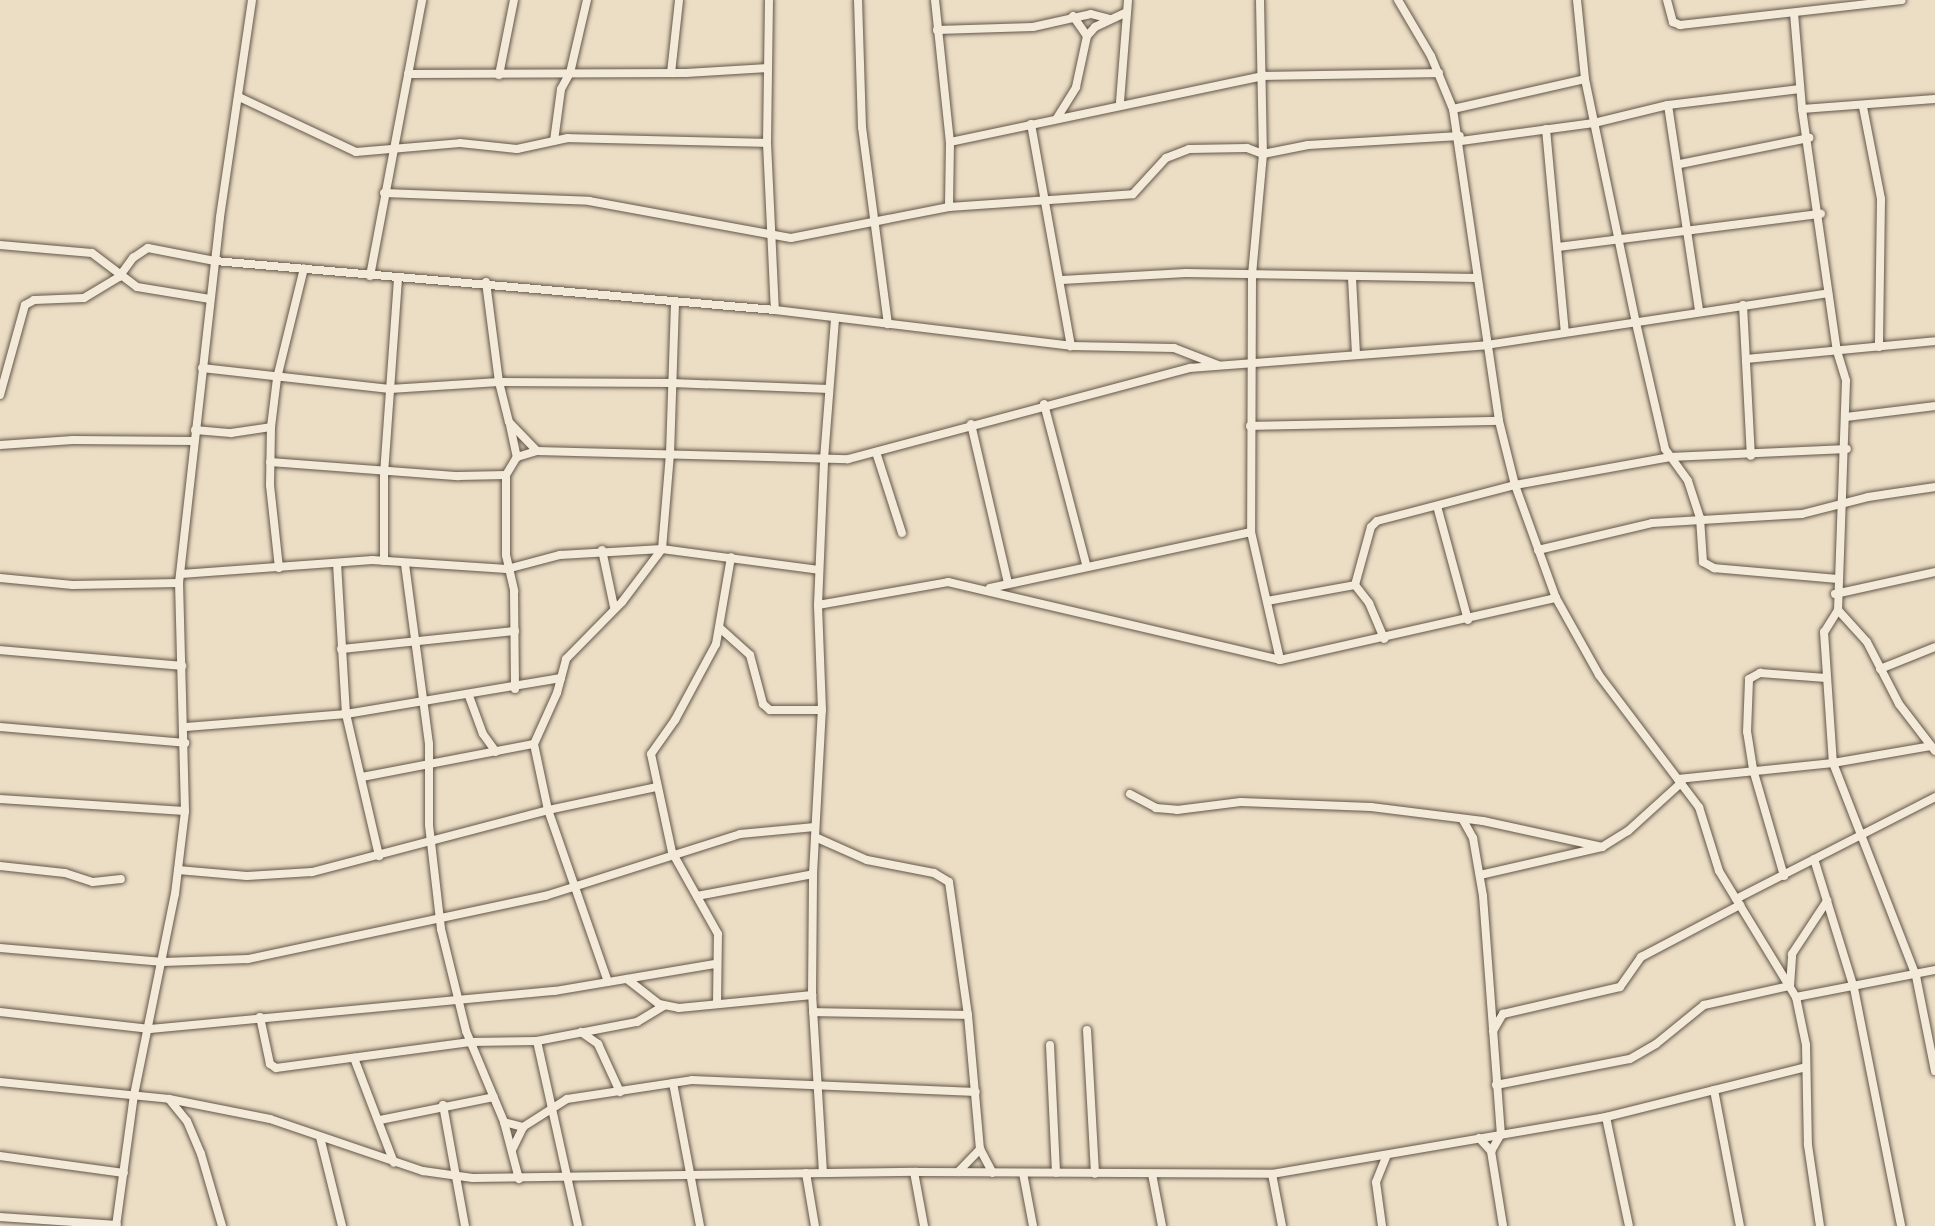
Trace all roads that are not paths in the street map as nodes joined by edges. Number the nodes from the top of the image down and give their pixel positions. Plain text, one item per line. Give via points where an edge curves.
1 (252, 0) edge
2 (422, 0) edge
3 (514, 0) edge
4 (586, 0) edge
5 (679, 0) edge
6 (769, 0) edge
7 (858, 0) edge
8 (935, 0) edge
9 (1128, 0) edge
10 (1260, 0) edge
11 (1398, 0) edge
12 (1577, 0) edge
13 (1667, 0) edge
14 (1902, 0) edge
15 (1127, 12) junction
16 (1794, 13) junction
17 (1073, 16) junction
18 (1110, 19) junction
19 (937, 30) junction
20 (1087, 36) junction
21 (768, 68) junction
22 (570, 73) junction
23 (671, 73) junction
24 (1439, 73) junction
25 (408, 74) junction
26 (499, 75) junction
27 (1264, 76) junction
28 (1584, 79) junction
29 (1800, 88) junction
30 (239, 97) junction
31 (1935, 99) edge
32 (1120, 102) junction
33 (1668, 105) junction
34 (1863, 107) junction
35 (1453, 109) junction
36 (1802, 109) junction
37 (1057, 118) junction
38 (1594, 123) junction
39 (1031, 124) junction
40 (1546, 129) junction
41 (1809, 138) junction
42 (1461, 139) junction
43 (554, 141) junction
44 (950, 142) junction
45 (767, 143) junction
46 (392, 147) junction
47 (1263, 154) junction
48 (1680, 164) junction
49 (384, 193) junction
50 (1047, 201) junction
51 (949, 207) junction
52 (1821, 214) junction
53 (874, 222) junction
54 (1690, 231) junction
55 (770, 236) junction
56 (1620, 238) junction
57 (0, 245) edge
58 (1558, 247) junction
59 (215, 261) junction
60 (304, 268) junction
61 (1252, 275) junction
62 (370, 276) junction
63 (119, 277) junction
64 (1352, 278) junction
65 (1477, 278) junction
66 (398, 279) junction
67 (1062, 280) junction
68 (486, 282) junction
69 (1828, 293) junction
70 (210, 299) junction
71 (675, 301) junction
72 (1743, 305) junction
73 (775, 310) junction
74 (1699, 311) junction
75 (835, 319) junction
76 (1636, 323) junction
77 (888, 324) junction
78 (1565, 332) junction
79 (1935, 341) edge
80 (1486, 345) junction
81 (1071, 346) junction
82 (1879, 347) junction
83 (1837, 351) junction
84 (1356, 354) junction
85 (1746, 359) junction
86 (1251, 362) junction
87 (1218, 365) junction
88 (202, 368) junction
89 (276, 378) junction
90 (499, 382) junction
91 (672, 382) junction
92 (390, 388) junction
93 (829, 389) junction
94 (0, 395) edge
95 (1044, 404) junction
96 (1935, 406) edge
97 (1846, 417) junction
98 (1499, 421) junction
99 (509, 422) junction
100 (971, 424) junction
101 (1250, 426) junction
102 (271, 427) junction
103 (195, 430) junction
104 (193, 441) junction
105 (0, 445) edge
106 (1847, 449) junction
107 (537, 451) junction
108 (876, 452) junction
109 (670, 454) junction
110 (1751, 456) junction
111 (518, 457) junction
112 (1670, 457) junction
113 (824, 459) junction
114 (270, 462) junction
115 (384, 474) junction
116 (506, 475) junction
117 (1515, 485) junction
118 (1935, 487) edge
119 (1844, 502) junction
120 (1437, 506) junction
121 (1700, 518) junction
122 (1251, 532) junction
123 (902, 533) dead end
124 (662, 549) junction
125 (602, 550) junction
126 (1538, 550) junction
127 (731, 557) junction
128 (384, 561) junction
129 (337, 563) junction
130 (405, 564) junction
131 (1086, 564) junction
132 (279, 568) junction
133 (507, 569) junction
134 (819, 570) junction
135 (1935, 572) edge
136 (181, 574) junction
137 (0, 578) edge
138 (1837, 579) junction
139 (179, 583) junction
140 (1008, 583) junction
141 (1355, 585) junction
142 (987, 588) junction
143 (1835, 594) junction
144 (1557, 598) junction
145 (1267, 602) junction
146 (818, 605) junction
147 (614, 608) junction
148 (1838, 609) junction
149 (1468, 620) junction
150 (721, 629) junction
151 (515, 631) junction
152 (416, 638) junction
153 (1384, 639) junction
154 (1935, 647) edge
155 (341, 649) junction
156 (0, 650) edge
157 (1280, 660) junction
158 (182, 666) junction
159 (1880, 669) junction
160 (561, 678) junction
161 (1826, 678) junction
162 (515, 689) junction
163 (470, 696) junction
164 (424, 703) junction
165 (822, 710) junction
166 (346, 714) junction
167 (0, 727) edge
168 (186, 727) junction
169 (185, 744) junction
170 (534, 744) junction
171 (1933, 748) edge
172 (496, 752) junction
173 (429, 762) junction
174 (1833, 763) junction
175 (1753, 769) junction
176 (362, 777) junction
177 (1679, 781) junction
178 (656, 787) junction
179 (1130, 794) dead end
180 (1935, 797) edge
181 (0, 799) edge
182 (548, 810) junction
183 (185, 811) junction
184 (1463, 820) junction
185 (815, 827) junction
186 (1858, 834) junction
187 (815, 837) junction
188 (431, 841) junction
189 (1602, 847) junction
190 (672, 852) junction
191 (379, 856) junction
192 (1814, 859) junction
193 (0, 866) edge
194 (178, 870) junction
195 (813, 874) junction
196 (1480, 875) junction
197 (1784, 876) junction
198 (121, 879) dead end
199 (574, 883) junction
200 (697, 896) junction
201 (1827, 900) junction
202 (1738, 902) junction
203 (440, 917) junction
204 (0, 948) edge
205 (163, 962) junction
206 (714, 964) junction
207 (1935, 970) edge
208 (1916, 976) junction
209 (627, 979) junction
210 (608, 982) junction
211 (1790, 986) junction
212 (1854, 988) junction
213 (812, 995) junction
214 (1796, 997) junction
215 (457, 998) junction
216 (717, 1004) junction
217 (664, 1006) junction
218 (0, 1012) edge
219 (813, 1012) junction
220 (968, 1015) junction
221 (260, 1017) junction
222 (606, 1027) junction
223 (150, 1029) junction
224 (1087, 1030) dead end
225 (581, 1032) junction
226 (537, 1041) junction
227 (1491, 1041) junction
228 (470, 1042) junction
229 (598, 1044) junction
230 (1050, 1045) dead end
231 (354, 1058) junction
232 (1806, 1066) junction
233 (1935, 1071) edge
234 (0, 1082) edge
235 (673, 1083) junction
236 (817, 1084) junction
237 (1496, 1085) junction
238 (1714, 1090) junction
239 (620, 1092) junction
240 (976, 1092) junction
241 (134, 1095) junction
242 (494, 1097) junction
243 (169, 1099) junction
244 (443, 1104) junction
245 (555, 1109) junction
246 (1606, 1117) junction
247 (380, 1120) junction
248 (504, 1122) junction
249 (523, 1127) junction
250 (1501, 1134) junction
251 (320, 1137) junction
252 (1479, 1138) junction
253 (980, 1149) junction
254 (512, 1150) junction
255 (1491, 1151) junction
256 (0, 1155) edge
257 (1388, 1155) junction
258 (394, 1163) junction
259 (914, 1172) junction
260 (124, 1173) junction
261 (806, 1173) junction
262 (823, 1173) junction
263 (958, 1173) junction
264 (993, 1173) junction
265 (1023, 1173) junction
266 (1056, 1173) junction
267 (1095, 1174) junction
268 (1152, 1174) junction
269 (1272, 1174) junction
270 (455, 1176) junction
271 (691, 1177) junction
272 (519, 1179) junction
273 (568, 1179) junction
274 (0, 1217) edge
275 (117, 1225) edge
276 (222, 1226) edge
277 (342, 1226) edge
278 (465, 1226) edge
279 (578, 1226) edge
280 (700, 1226) edge
281 (815, 1226) edge
282 (924, 1226) edge
283 (1033, 1226) edge
284 (1162, 1226) edge
285 (1282, 1226) edge
286 (1382, 1226) edge
287 (1503, 1226) edge
288 (1629, 1226) edge
289 (1740, 1226) edge
290 (1820, 1226) edge
291 (1901, 1226) edge

1 - 30 street
2 - 25 street
3 - 26 street
4 - 22 street
5 - 23 street
6 - 21 street
7 - 53 street via 862,128
8 - 19 street
9 - 15 street
10 - 27 street
11 - 24 street
12 - 28 street
13 - 16 street via 1672,22 1680,25
14 - 16 street
15 - 18 street
15 - 32 street
16 - 29 street
17 - 18 street
17 - 19 street via 1033,27
17 - 20 street
18 - 20 street
19 - 44 street
20 - 37 street via 1076,87
21 - 23 street
21 - 45 street
22 - 23 street
22 - 26 street
22 - 43 street via 561,89
24 - 27 street
24 - 35 street
25 - 26 street
25 - 46 street
27 - 32 street
27 - 47 street
28 - 35 street
28 - 38 street
29 - 33 street
29 - 36 street
30 - 46 street via 349,150
30 - 59 street
31 - 34 street
32 - 37 street
33 - 38 street
33 - 48 street
34 - 36 street
34 - 82 street via 1881,199
35 - 42 street
36 - 41 street
37 - 39 street
38 - 40 street
38 - 56 street
39 - 44 street
39 - 50 street
40 - 42 street
40 - 58 street
41 - 48 street
41 - 52 street
42 - 47 street via 1308,145
42 - 65 street
43 - 45 street
43 - 46 street via 517,149 460,142
44 - 51 street
45 - 55 street
46 - 49 street
47 - 50 street via 1247,148 1189,149 1166,158 1132,194
47 - 61 street
48 - 54 street
49 - 55 street via 614,203
49 - 62 street
50 - 51 street
50 - 67 street
51 - 53 street
52 - 54 street
52 - 69 street
53 - 55 street via 806,237
53 - 77 street
54 - 56 street
54 - 74 street
55 - 73 street
56 - 58 street
56 - 76 street
57 - 63 street via 92,253
58 - 78 street
59 - 60 street
59 - 63 street via 148,248 133,258
59 - 70 street
60 - 62 street
60 - 89 street
61 - 64 street
61 - 67 street via 1186,273
61 - 86 street
62 - 66 street
63 - 70 street via 137,287
63 - 94 street via 84,298 34,300 25,305
64 - 65 street
64 - 84 street
65 - 80 street
66 - 68 street
66 - 92 street
67 - 81 street
68 - 71 street
68 - 90 street
69 - 72 street
69 - 83 street
70 - 88 street
71 - 73 street
71 - 91 street
72 - 74 street
72 - 85 street
73 - 75 street
74 - 76 street
75 - 77 street
75 - 93 street
76 - 78 street
76 - 112 street
77 - 81 street
78 - 80 street
79 - 82 street
80 - 84 street
80 - 98 street
81 - 87 street via 1174,348
82 - 83 street
83 - 85 street
83 - 97 street via 1844,365
84 - 86 street
85 - 110 street
86 - 87 street
86 - 101 street
87 - 95 street via 1139,379
88 - 89 street
88 - 103 street
89 - 92 street
89 - 102 street
90 - 91 street
90 - 92 street
90 - 99 street
91 - 93 street
91 - 109 street
92 - 115 street
93 - 113 street
95 - 100 street
95 - 131 street
96 - 97 street
97 - 106 street
98 - 101 street
98 - 117 street
99 - 107 street
99 - 111 street
100 - 108 street
100 - 140 street
101 - 122 street
102 - 103 street via 231,433
102 - 114 street
103 - 104 street
104 - 105 street via 73,440
104 - 136 street
106 - 110 street
106 - 119 street
107 - 109 street
107 - 111 street
108 - 113 street
108 - 123 street
109 - 113 street
109 - 124 street
110 - 112 street
111 - 116 street
112 - 117 street
112 - 121 street via 1688,481
113 - 134 street
114 - 115 street
114 - 132 street
115 - 116 street
115 - 128 street
116 - 133 street
117 - 120 street
117 - 126 street
118 - 119 street
119 - 121 street via 1802,514
119 - 138 street
120 - 141 street via 1371,526
120 - 149 street
121 - 126 street via 1652,523
121 - 138 street via 1707,567
122 - 131 street
122 - 145 street
124 - 125 street
124 - 127 street
124 - 147 street
125 - 133 street
125 - 147 street
126 - 144 street
127 - 134 street
127 - 150 street
128 - 129 street
128 - 130 street
129 - 132 street
129 - 155 street
130 - 133 street
130 - 152 street
131 - 140 street
132 - 136 street
133 - 151 street
134 - 146 street
135 - 143 street
136 - 139 street
137 - 139 street via 73,585
138 - 143 street
139 - 158 street
140 - 142 street
141 - 145 street
141 - 153 street via 1369,603
142 - 146 street via 924,583
142 - 157 street
143 - 148 street
144 - 149 street
144 - 177 street via 1599,675
145 - 157 street
146 - 165 street
147 - 160 street via 566,659
148 - 159 street via 1867,642
148 - 161 street via 1824,632
149 - 153 street
150 - 165 street via 750,655 764,704 770,710
150 - 178 street via 675,720 652,747
151 - 152 street
151 - 162 street
152 - 155 street
152 - 164 street
153 - 157 street
154 - 159 street
155 - 166 street
156 - 158 street
158 - 168 street
159 - 171 street
160 - 162 street
160 - 170 street
161 - 174 street
161 - 175 street via 1760,673 1749,679 1747,732
162 - 163 street
163 - 164 street
163 - 172 street via 483,734
164 - 166 street
164 - 173 street
165 - 185 street
166 - 168 street
166 - 176 street
167 - 169 street
168 - 169 street
169 - 183 street
170 - 172 street
170 - 182 street
171 - 174 street
172 - 173 street
173 - 176 street
173 - 188 street
174 - 175 street
174 - 186 street
175 - 177 street
175 - 197 street
176 - 191 street
177 - 189 street via 1628,831
177 - 202 street via 1699,807 1719,871
178 - 182 street
178 - 190 street
179 - 184 street via 1156,808 1292,802
180 - 186 street
181 - 183 street
182 - 188 street
182 - 199 street
183 - 194 street
184 - 189 street
184 - 196 street via 1473,838
185 - 187 street
185 - 190 street via 740,834
186 - 192 street
186 - 208 street
187 - 195 street
187 - 220 street via 867,860 934,873 949,882
188 - 191 street
188 - 203 street
189 - 196 street
190 - 199 street
190 - 200 street
191 - 194 street via 280,876
192 - 197 street
192 - 201 street
193 - 198 street via 65,873 93,882
194 - 205 street
195 - 200 street
195 - 213 street
196 - 227 street
197 - 202 street
199 - 203 street via 545,896
199 - 210 street
200 - 206 street via 718,934
201 - 211 street via 1792,954
201 - 212 street
202 - 211 street
202 - 227 street via 1641,957 1620,987 1503,1014 1496,1020
203 - 205 street via 248,959
203 - 215 street
204 - 205 street
205 - 223 street
206 - 209 street
206 - 216 street
207 - 208 street
208 - 212 street
208 - 233 street
209 - 210 street
209 - 217 street
210 - 215 street
211 - 214 street
211 - 237 street via 1704,1005 1656,1044 1630,1059
212 - 214 street
212 - 291 street
213 - 216 street
213 - 219 street
214 - 232 street
215 - 221 street
215 - 228 street
216 - 217 street
217 - 222 street via 637,1022
218 - 223 street
219 - 220 street
219 - 236 street
220 - 240 street
221 - 223 street
221 - 231 street via 270,1064 276,1068
222 - 225 street
222 - 229 street
223 - 241 street
224 - 267 street
225 - 226 street
225 - 229 street
226 - 228 street
226 - 245 street
227 - 237 street
228 - 231 street
228 - 242 street
229 - 239 street
230 - 266 street
231 - 247 street
232 - 238 street
232 - 290 street via 1808,1145
234 - 241 street
235 - 236 street via 722,1078
235 - 239 street
235 - 271 street
236 - 240 street
236 - 262 street
237 - 250 street
238 - 246 street
238 - 289 street
239 - 245 street via 567,1099
240 - 253 street
241 - 243 street
241 - 260 street
242 - 244 street
242 - 248 street
243 - 251 street via 270,1119
243 - 276 street via 187,1121 201,1154
244 - 247 street
244 - 270 street
245 - 249 street
245 - 273 street
246 - 250 street
246 - 288 street
247 - 258 street
248 - 249 street
248 - 254 street
249 - 254 street
250 - 252 street
250 - 255 street
251 - 258 street
251 - 277 street
252 - 255 street
252 - 257 street
253 - 263 street
253 - 264 street
254 - 272 street
255 - 287 street
256 - 260 street
257 - 269 street
257 - 286 street via 1376,1182
258 - 270 street
259 - 262 street
259 - 263 street
259 - 282 street
260 - 275 street
261 - 262 street
261 - 271 street
261 - 281 street
263 - 264 street
264 - 265 street
265 - 266 street
265 - 283 street
266 - 267 street
267 - 268 street
268 - 269 street
268 - 284 street
269 - 285 street
270 - 272 street
270 - 278 street
271 - 273 street
271 - 280 street
272 - 273 street
273 - 279 street
274 - 275 street

